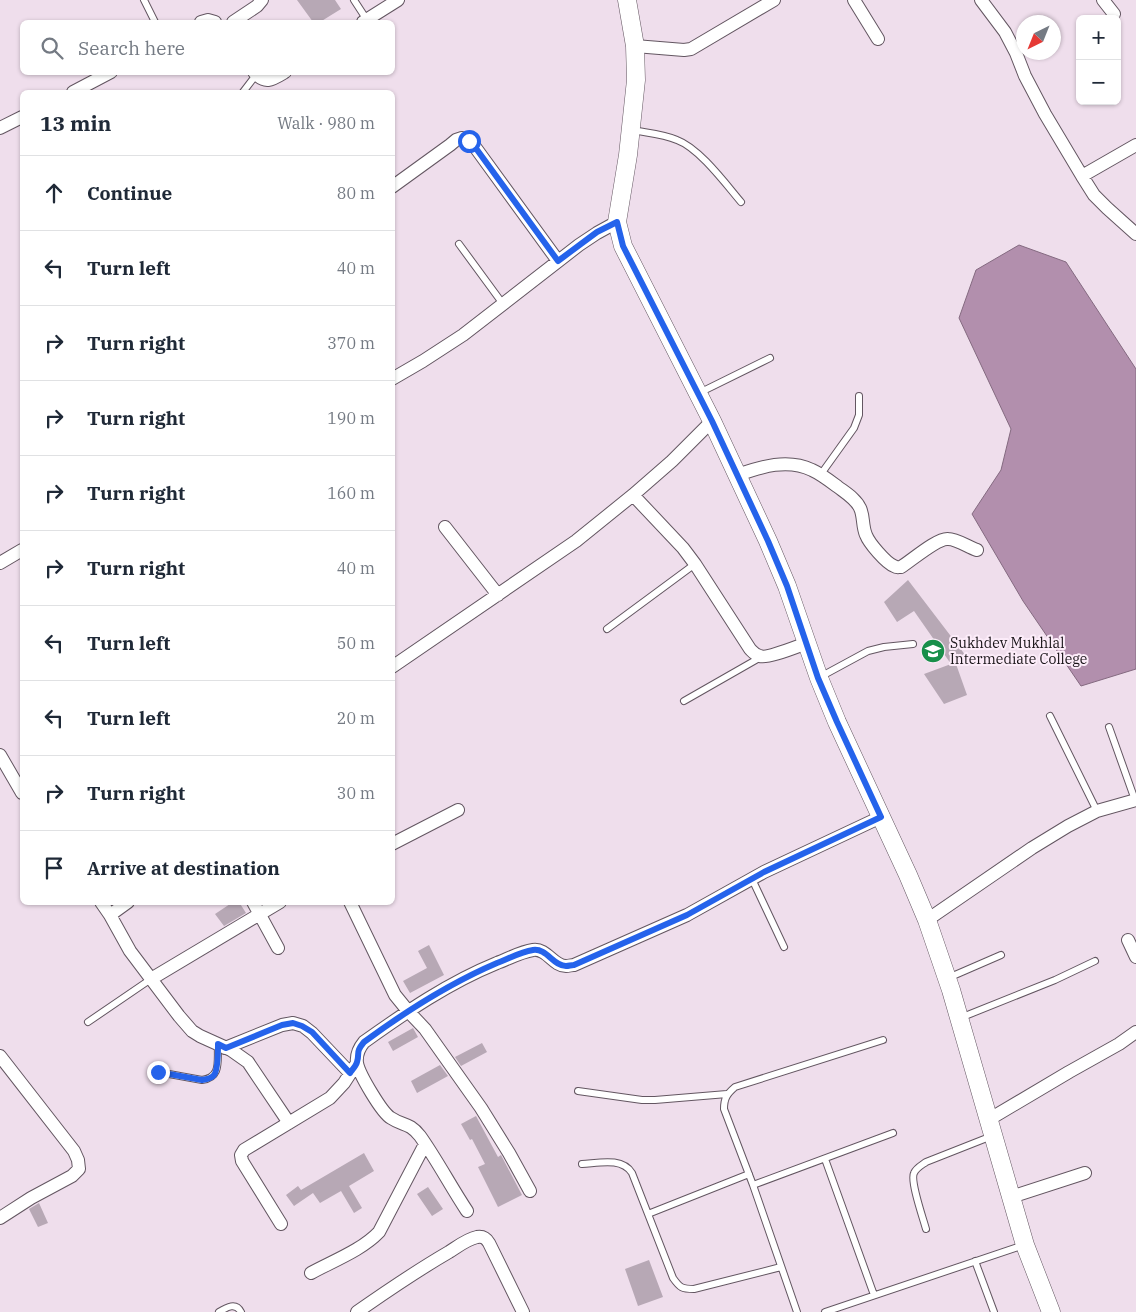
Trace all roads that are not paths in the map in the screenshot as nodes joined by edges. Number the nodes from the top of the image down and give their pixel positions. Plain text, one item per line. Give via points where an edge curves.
1 (144, 0) edge
2 (262, 0) edge
3 (354, 0) edge
4 (398, 0) edge
5 (627, 0) edge
6 (774, 0) edge
7 (854, 0) edge
8 (1103, 0) edge
9 (984, 1) edge
10 (1114, 14) dead end
11 (155, 20) edge
12 (236, 20) edge
13 (364, 20) edge
14 (367, 20) edge
15 (878, 39) dead end
16 (635, 46) junction
17 (105, 75) edge
18 (280, 75) edge
19 (257, 76) edge
20 (77, 90) edge
21 (245, 90) edge
22 (267, 90) edge
23 (20, 118) edge
24 (0, 128) edge
25 (631, 130) junction
26 (1136, 145) edge
27 (1082, 176) junction
28 (395, 185) edge
29 (741, 202) dead end
30 (617, 222) junction
31 (1136, 234) edge
32 (459, 244) dead end
33 (558, 261) junction
34 (503, 304) junction
35 (770, 358) dead end
36 (395, 377) edge
37 (698, 394) junction
38 (859, 396) dead end
39 (712, 421) junction
40 (821, 474) junction
41 (737, 475) junction
42 (633, 495) junction
43 (445, 527) dead end
44 (977, 550) dead end
45 (20, 551) edge
46 (0, 563) edge
47 (694, 564) junction
48 (498, 595) junction
49 (607, 629) dead end
50 (807, 643) junction
51 (914, 644) dead end
52 (761, 657) junction
53 (395, 666) edge
54 (818, 678) junction
55 (684, 701) dead end
56 (1050, 716) dead end
57 (1109, 727) dead end
58 (0, 755) edge
59 (20, 790) edge
60 (1136, 800) edge
61 (458, 810) dead end
62 (1097, 811) junction
63 (881, 817) junction
64 (395, 842) edge
65 (752, 879) junction
66 (103, 905) edge
67 (124, 905) edge
68 (255, 905) edge
69 (275, 905) edge
70 (351, 905) edge
71 (110, 915) junction
72 (260, 915) junction
73 (927, 920) junction
74 (1128, 940) dead end
75 (784, 946) dead end
76 (278, 948) dead end
77 (1001, 955) dead end
78 (1136, 957) edge
79 (1095, 960) dead end
80 (151, 979) junction
81 (947, 979) junction
82 (408, 1011) junction
83 (959, 1018) junction
84 (88, 1022) dead end
85 (1136, 1032) edge
86 (883, 1040) dead end
87 (222, 1046) junction
88 (0, 1056) edge
89 (353, 1068) junction
90 (158, 1072) dead end
91 (578, 1091) dead end
92 (727, 1094) junction
93 (289, 1123) junction
94 (991, 1128) junction
95 (893, 1133) dead end
96 (425, 1144) junction
97 (825, 1159) junction
98 (582, 1164) dead end
99 (1085, 1173) dead end
100 (748, 1174) junction
101 (753, 1185) junction
102 (530, 1191) dead end
103 (1011, 1197) junction
104 (466, 1212) dead end
105 (648, 1214) junction
106 (0, 1218) edge
107 (281, 1224) dead end
108 (926, 1229) dead end
109 (1025, 1245) junction
110 (975, 1261) junction
111 (781, 1267) junction
112 (311, 1273) dead end
113 (874, 1295) junction
114 (219, 1312) edge
115 (241, 1312) edge
116 (357, 1312) edge
117 (523, 1312) edge
118 (797, 1312) edge
119 (825, 1312) edge
120 (994, 1312) edge
121 (1051, 1312) edge

1 - 11 lane
2 - 12 street
3 - 13 lane
4 - 14 street
5 - 16 main road
6 - 16 street via 691,49
7 - 15 street
8 - 10 street
9 - 27 street via 1005,32 1044,114
16 - 25 main road via 636,80
17 - 20 street
18 - 19 street via 270,81
19 - 21 lane
19 - 22 street
23 - 24 street
25 - 29 lane via 678,140 691,147
25 - 30 main road
26 - 27 street
27 - 31 street via 1106,208
28 - 33 street via 456,140 469,141
30 - 33 street via 597,232
30 - 37 main road via 623,246
32 - 34 lane
33 - 34 street
34 - 36 street via 441,350
35 - 37 lane
37 - 39 main road
38 - 40 lane via 859,415 854,428
39 - 41 main road
39 - 42 street
40 - 41 street via 803,466 782,464
40 - 44 street via 860,507 866,536 895,567 901,567 941,540 955,540
41 - 50 main road via 779,565
42 - 47 street via 673,536
42 - 48 street
43 - 48 street
45 - 46 street
47 - 49 lane
47 - 52 street via 750,649
48 - 53 street
50 - 52 street
50 - 54 main road
51 - 54 lane via 868,652
52 - 55 lane
54 - 63 main road
56 - 62 lane
57 - 60 lane
58 - 59 street
60 - 62 street
61 - 64 street
62 - 73 street via 1032,848
63 - 65 street
63 - 73 main road
65 - 75 lane
65 - 82 street via 687,915 574,965 558,964 538,949 530,950 468,976
66 - 71 street
67 - 71 street
68 - 72 street
69 - 72 street
70 - 82 street via 395,994
71 - 80 street via 130,951
72 - 76 street
72 - 80 street
73 - 81 main road
74 - 78 street
77 - 81 lane
79 - 83 lane via 1055,980
80 - 84 lane
80 - 87 street via 192,1031
81 - 83 main road
82 - 89 street via 364,1042
82 - 102 street via 425,1029 480,1108
83 - 94 main road
85 - 94 street via 1069,1072
86 - 92 lane via 735,1087
87 - 89 street via 293,1023 312,1032
87 - 90 lane via 214,1076 202,1080
87 - 93 street via 248,1062
88 - 106 street via 74,1151 79,1168 72,1176
89 - 93 street via 330,1098
89 - 96 street via 360,1072 385,1113 414,1129
91 - 92 lane via 656,1100
92 - 100 lane via 724,1109
93 - 107 street via 241,1155
94 - 103 main road
94 - 108 lane via 926,1162 914,1173 913,1181
95 - 97 lane
96 - 104 street
96 - 112 street via 379,1232 364,1245
97 - 101 lane
97 - 113 lane
98 - 105 lane via 614,1162 629,1167
99 - 103 street
100 - 101 lane
100 - 105 lane
101 - 111 lane
103 - 109 main road
105 - 111 lane via 673,1278 684,1289
109 - 110 lane
109 - 121 main road
110 - 113 lane
110 - 120 lane
111 - 118 lane
113 - 119 lane
114 - 115 lane via 236,1306
116 - 117 street via 440,1257 469,1240 482,1237 487,1239

